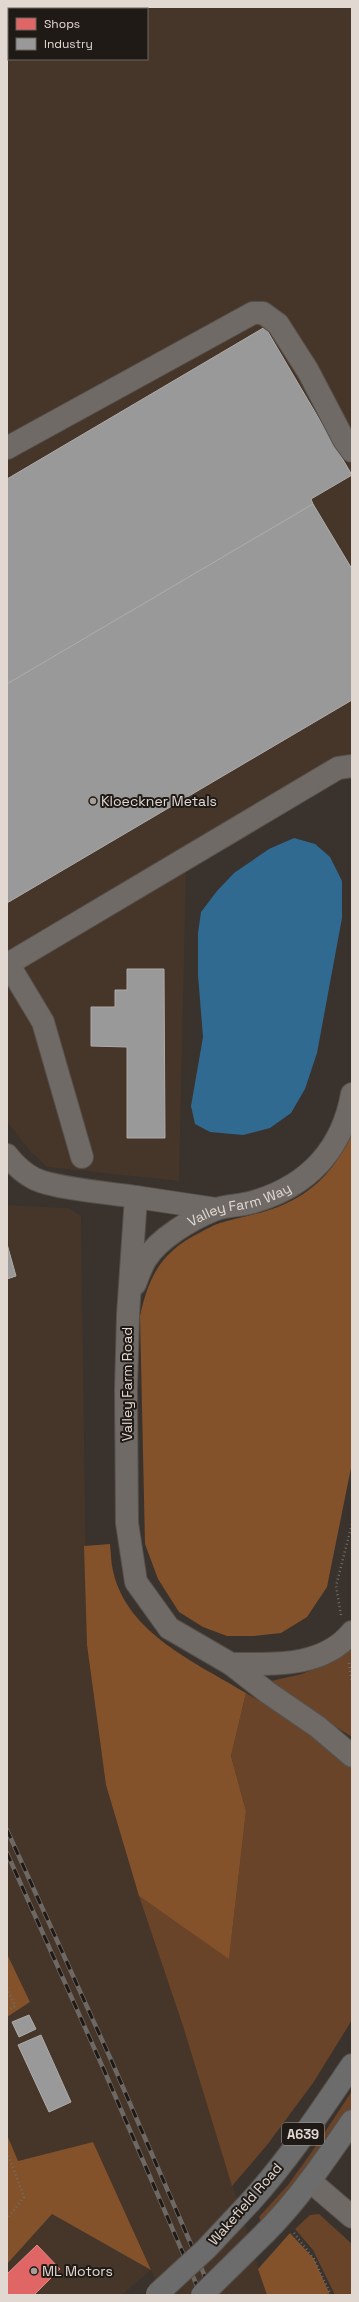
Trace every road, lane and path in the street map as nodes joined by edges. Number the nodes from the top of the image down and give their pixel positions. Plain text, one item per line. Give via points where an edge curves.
1 (7, 448) edge
2 (352, 451) edge
3 (352, 766) edge
4 (7, 963) edge
5 (352, 1094) edge
6 (7, 1155) edge
7 (82, 1157) dead end
8 (136, 1197) junction
9 (216, 1209) junction
10 (128, 1315) junction
11 (352, 1524) edge
12 (348, 1637) edge
13 (231, 1664) junction
14 (352, 1683) edge
15 (352, 1756) edge
16 (7, 1988) edge
17 (7, 2011) edge
18 (352, 2065) edge
19 (352, 2121) edge
20 (7, 2152) edge
21 (310, 2181) junction
22 (282, 2216) junction
23 (352, 2217) edge
24 (7, 2219) edge
25 (156, 2295) edge
26 (202, 2295) edge
27 (331, 2295) edge

1 - 2 street via 253,313 263,313 278,324 308,371
3 - 4 street via 338,768
4 - 7 street via 43,1022
5 - 9 street, Valley Farm Way via 342,1128 330,1152 316,1169 273,1195 252,1203
6 - 8 street via 35,1179
8 - 9 street
8 - 10 street, Valley Farm Road
9 - 10 street, Valley Farm Way via 188,1222 146,1258 134,1286
10 - 13 street, Valley Farm Road via 127,1523 136,1582 169,1628
11 - 12 path via 336,1586
12 - 13 street via 313,1658 290,1664
12 - 14 path
13 - 15 street, Valley Farm Road via 318,1727
16 - 17 path via 15,2006
18 - 25 main road, Wakefield Road / A639, bridge via 251,2201 206,2249
19 - 21 main road, A639
20 - 24 path via 24,2197
21 - 22 main road, A639
21 - 23 street
22 - 26 main road, A639, bridge
22 - 27 path via 314,2259

